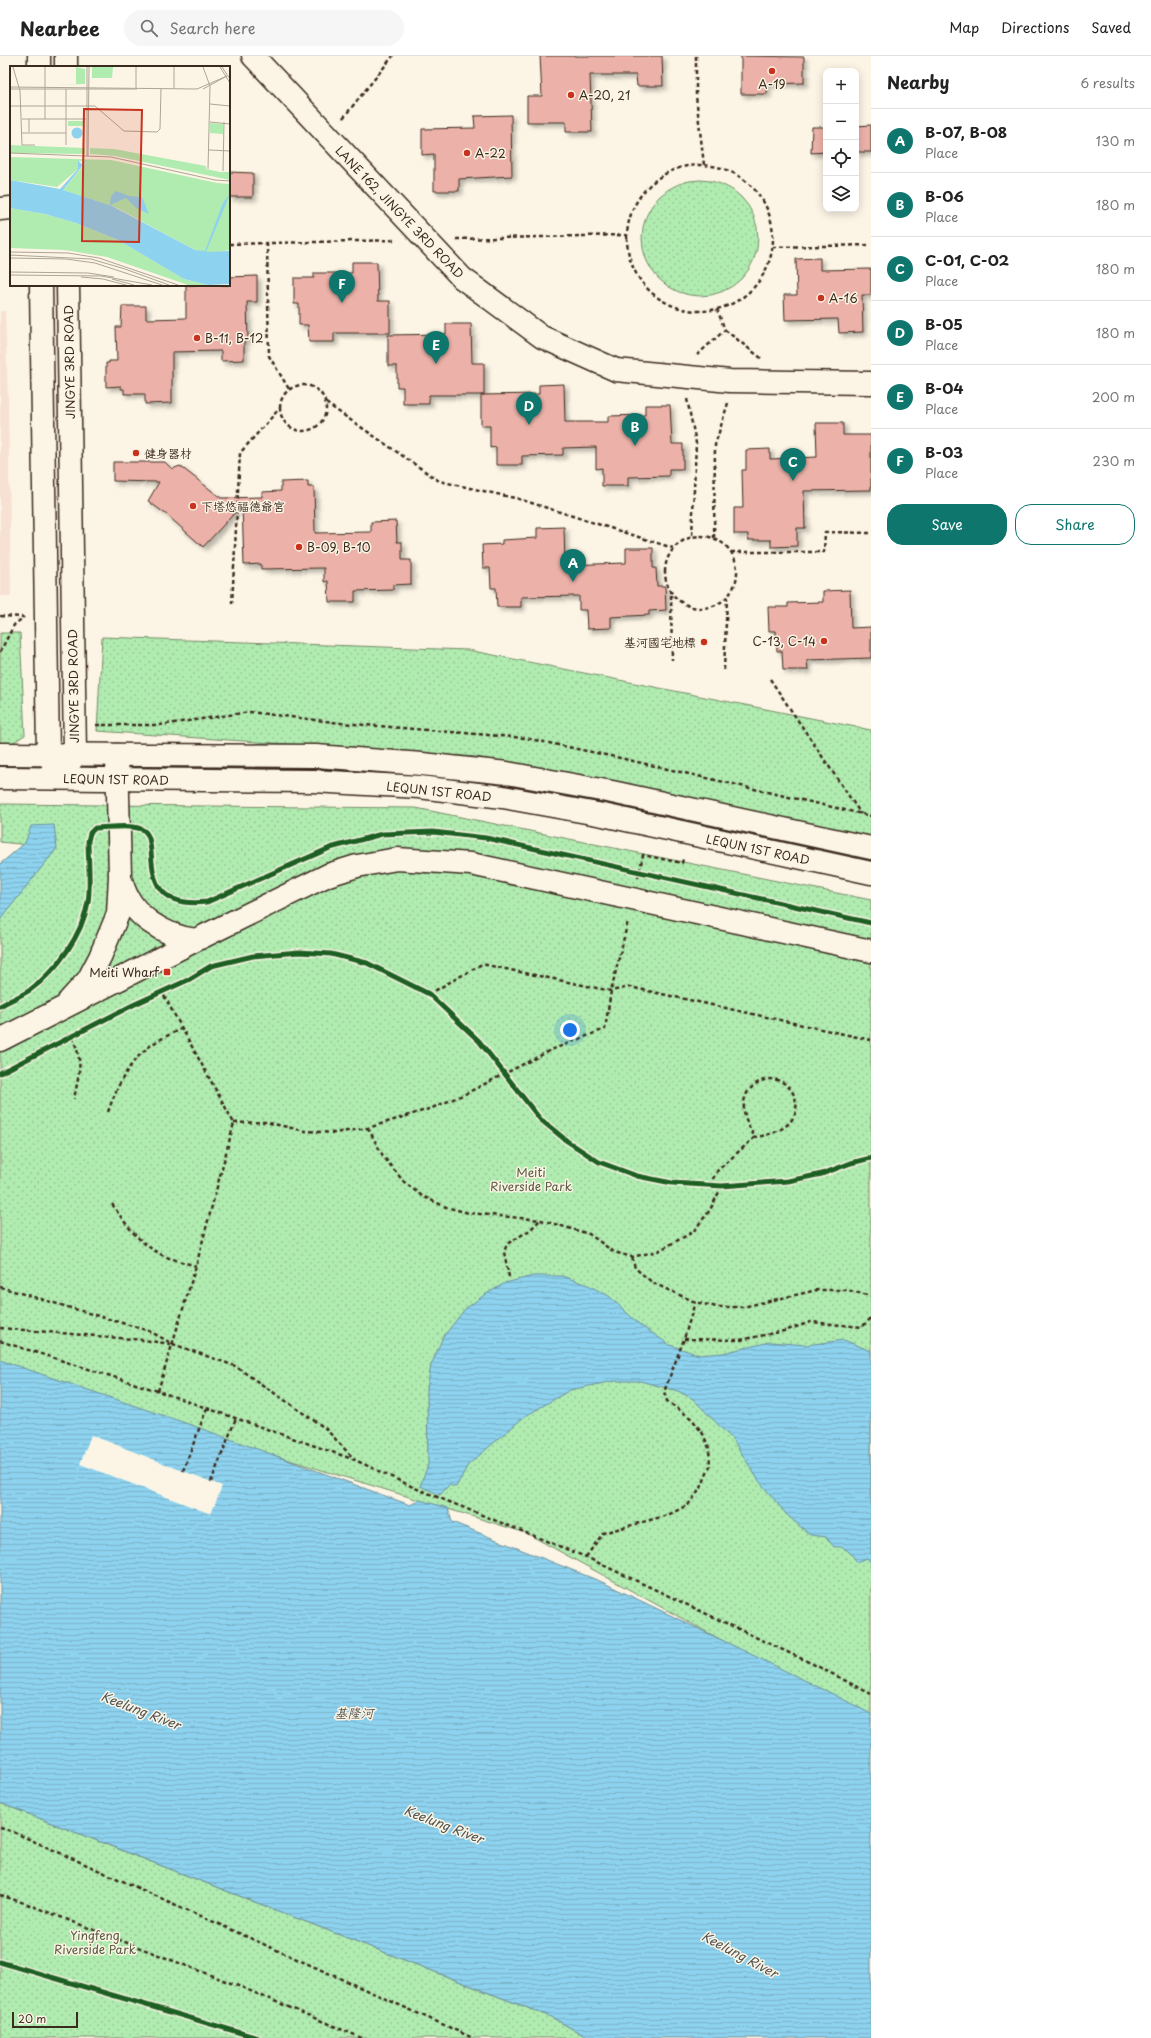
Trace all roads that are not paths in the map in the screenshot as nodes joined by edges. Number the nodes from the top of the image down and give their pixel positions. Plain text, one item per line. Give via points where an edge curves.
1 (253, 56) edge
2 (41, 286) edge
3 (68, 286) edge
4 (871, 383) edge
5 (0, 754) edge
6 (48, 754) junction
7 (75, 754) junction
8 (117, 755) junction
9 (0, 778) edge
10 (61, 778) junction
11 (118, 779) junction
12 (871, 848) edge
13 (871, 873) edge
14 (120, 876) junction
15 (196, 940) junction
16 (871, 951) edge
17 (61, 1010) junction
18 (0, 1040) edge

1 - 4 street, LANE 162, JINGYE 3RD ROAD via 462,278 542,337 616,370 730,381
2 - 6 street
3 - 7 street, JINGYE 3RD ROAD
5 - 6 street, LEQUN 1ST ROAD
6 - 7 street, LEQUN 1ST ROAD
6 - 10 street
7 - 8 street, LEQUN 1ST ROAD
7 - 10 street, JINGYE 3RD ROAD
8 - 11 street
8 - 12 street, LEQUN 1ST ROAD via 316,756 507,773 612,792
9 - 10 street, LEQUN 1ST ROAD
10 - 11 street, LEQUN 1ST ROAD
11 - 13 street, LEQUN 1ST ROAD via 313,781 419,787 503,797 602,815
11 - 14 street
14 - 15 street via 125,896 144,917 172,935
14 - 17 street via 118,914 103,951 88,980
15 - 16 street via 328,875 357,866 397,859 471,864
15 - 17 street
17 - 18 street

